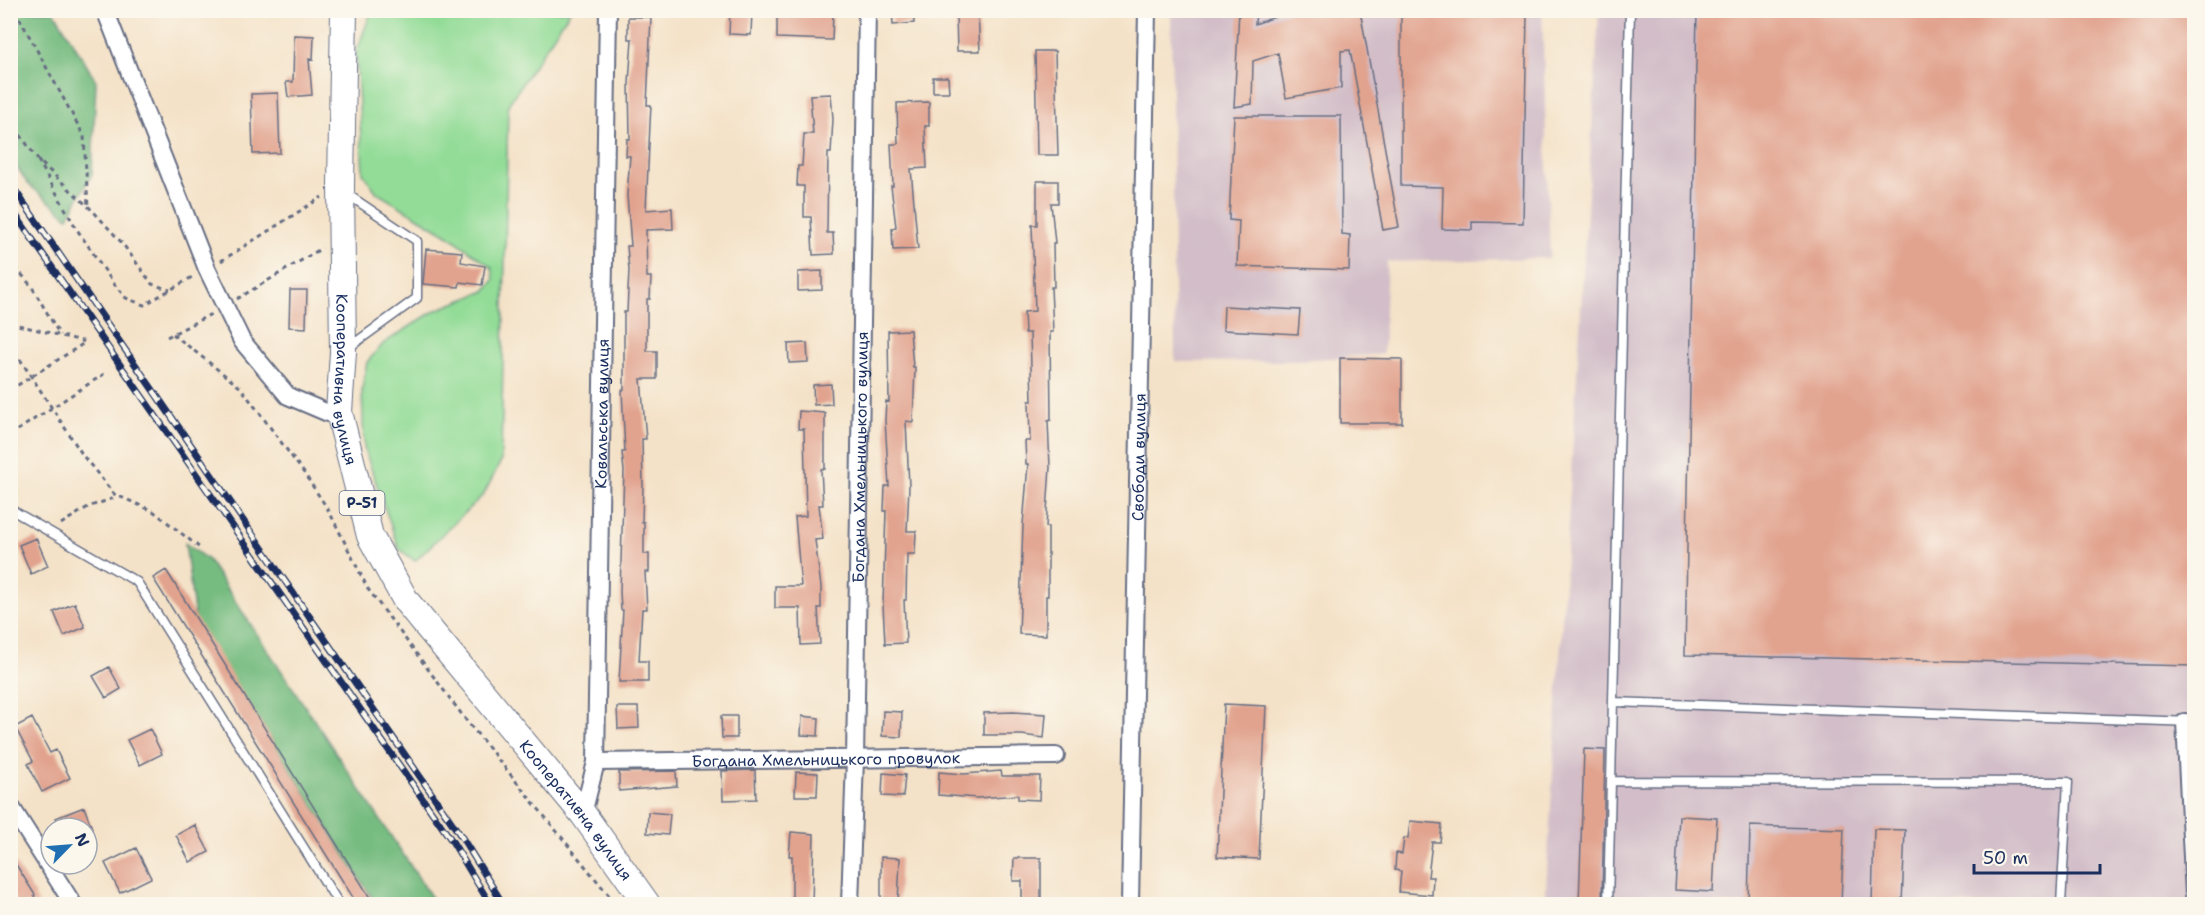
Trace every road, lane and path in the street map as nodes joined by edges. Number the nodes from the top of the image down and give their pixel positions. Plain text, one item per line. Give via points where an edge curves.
1 (15, 10) edge
2 (105, 10) edge
3 (344, 10) edge
4 (608, 10) edge
5 (867, 10) edge
6 (1147, 10) edge
7 (1630, 10) edge
8 (10, 120) edge
9 (38, 160) junction
10 (341, 188) junction
11 (88, 207) junction
12 (342, 237) junction
13 (10, 260) edge
14 (207, 269) junction
15 (170, 290) junction
16 (225, 306) junction
17 (10, 323) edge
18 (60, 335) junction
19 (167, 337) dead end
20 (10, 344) edge
21 (343, 352) junction
22 (104, 375) dead end
23 (32, 376) junction
24 (10, 390) edge
25 (51, 409) junction
26 (339, 412) junction
27 (10, 435) edge
28 (119, 497) junction
29 (10, 509) edge
30 (49, 531) junction
31 (200, 548) dead end
32 (1613, 702) junction
33 (2190, 722) edge
34 (1056, 756) dead end
35 (855, 759) junction
36 (596, 762) junction
37 (1611, 781) junction
38 (10, 805) edge
39 (583, 814) junction
40 (2194, 895) edge
41 (73, 904) edge
42 (339, 904) edge
43 (647, 904) edge
44 (850, 904) edge
45 (1130, 904) edge
46 (1608, 904) edge
47 (2061, 904) edge

1 - 11 path via 84,136
2 - 14 street
3 - 10 main road, Кооперативна вулиця / Р-51
4 - 36 street, Ковальська вулиця
5 - 35 street, Богдана Хмельницького вулиця
6 - 45 street, Свободи вулиця
7 - 32 lane
8 - 9 path
9 - 11 path
9 - 15 path via 76,228 126,298 144,305
10 - 12 main road, Кооперативна вулиця / Р-51
10 - 14 path
10 - 21 lane via 417,241 417,298
11 - 15 path via 122,243 152,284
12 - 16 path
12 - 21 main road, Кооперативна вулиця / Р-51
13 - 18 path via 32,287
14 - 15 path
14 - 16 street
16 - 19 path
16 - 26 street via 242,341 288,396 328,413
17 - 18 path
18 - 23 path via 86,342
20 - 23 path
21 - 26 main road, Кооперативна вулиця / Р-51
22 - 25 path
23 - 24 path
23 - 25 path
25 - 27 path
25 - 28 path via 84,458
26 - 39 main road, Кооперативна вулиця / Р-51 via 370,536 406,601
28 - 30 path via 88,507
28 - 31 path via 153,511
29 - 30 lane
30 - 42 lane via 137,582
32 - 33 lane
32 - 37 lane
33 - 40 street
34 - 35 street, Богдана Хмельницького провулок
35 - 36 street, Богдана Хмельницького провулок
35 - 44 street, Богдана Хмельницького вулиця
36 - 39 street, Ковальська вулиця
37 - 46 lane
37 - 47 lane via 2068,782
38 - 41 street
39 - 43 main road, Кооперативна вулиця / Р-51

